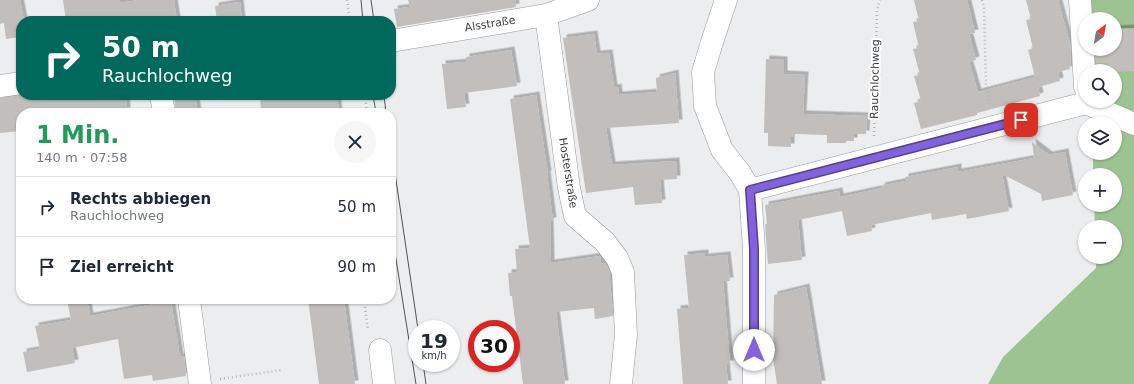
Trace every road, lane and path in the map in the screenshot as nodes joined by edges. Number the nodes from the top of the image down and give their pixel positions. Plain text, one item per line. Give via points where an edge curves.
1 (347, 0) edge
2 (588, 0) edge
3 (726, 0) edge
4 (880, 0) edge
5 (982, 0) edge
6 (1080, 0) edge
7 (546, 15) junction
8 (349, 16) edge
9 (396, 40) edge
10 (1084, 64) edge
11 (16, 84) edge
12 (0, 86) edge
13 (1078, 100) edge
14 (1106, 108) edge
15 (1134, 124) edge
16 (996, 127) junction
17 (874, 159) junction
18 (750, 190) junction
19 (190, 304) edge
20 (365, 304) edge
21 (368, 330) dead end
22 (380, 350) dead end
23 (282, 370) dead end
24 (200, 383) edge
25 (384, 384) edge
26 (621, 384) edge
27 (754, 384) edge

1 - 8 path
2 - 7 street, Alsstraße
3 - 18 street via 703,72 705,106 722,150
4 - 17 path, Rauchlochweg via 877,10
5 - 16 path via 986,85
6 - 10 street
7 - 9 street, Alsstraße
7 - 26 street, Hosterstraße via 575,216 605,242 617,258 622,272 626,335
11 - 12 street
13 - 16 street
14 - 15 street
16 - 17 street
17 - 18 street
18 - 27 street via 754,249
19 - 24 street
20 - 21 path
22 - 25 street
23 - 24 path

